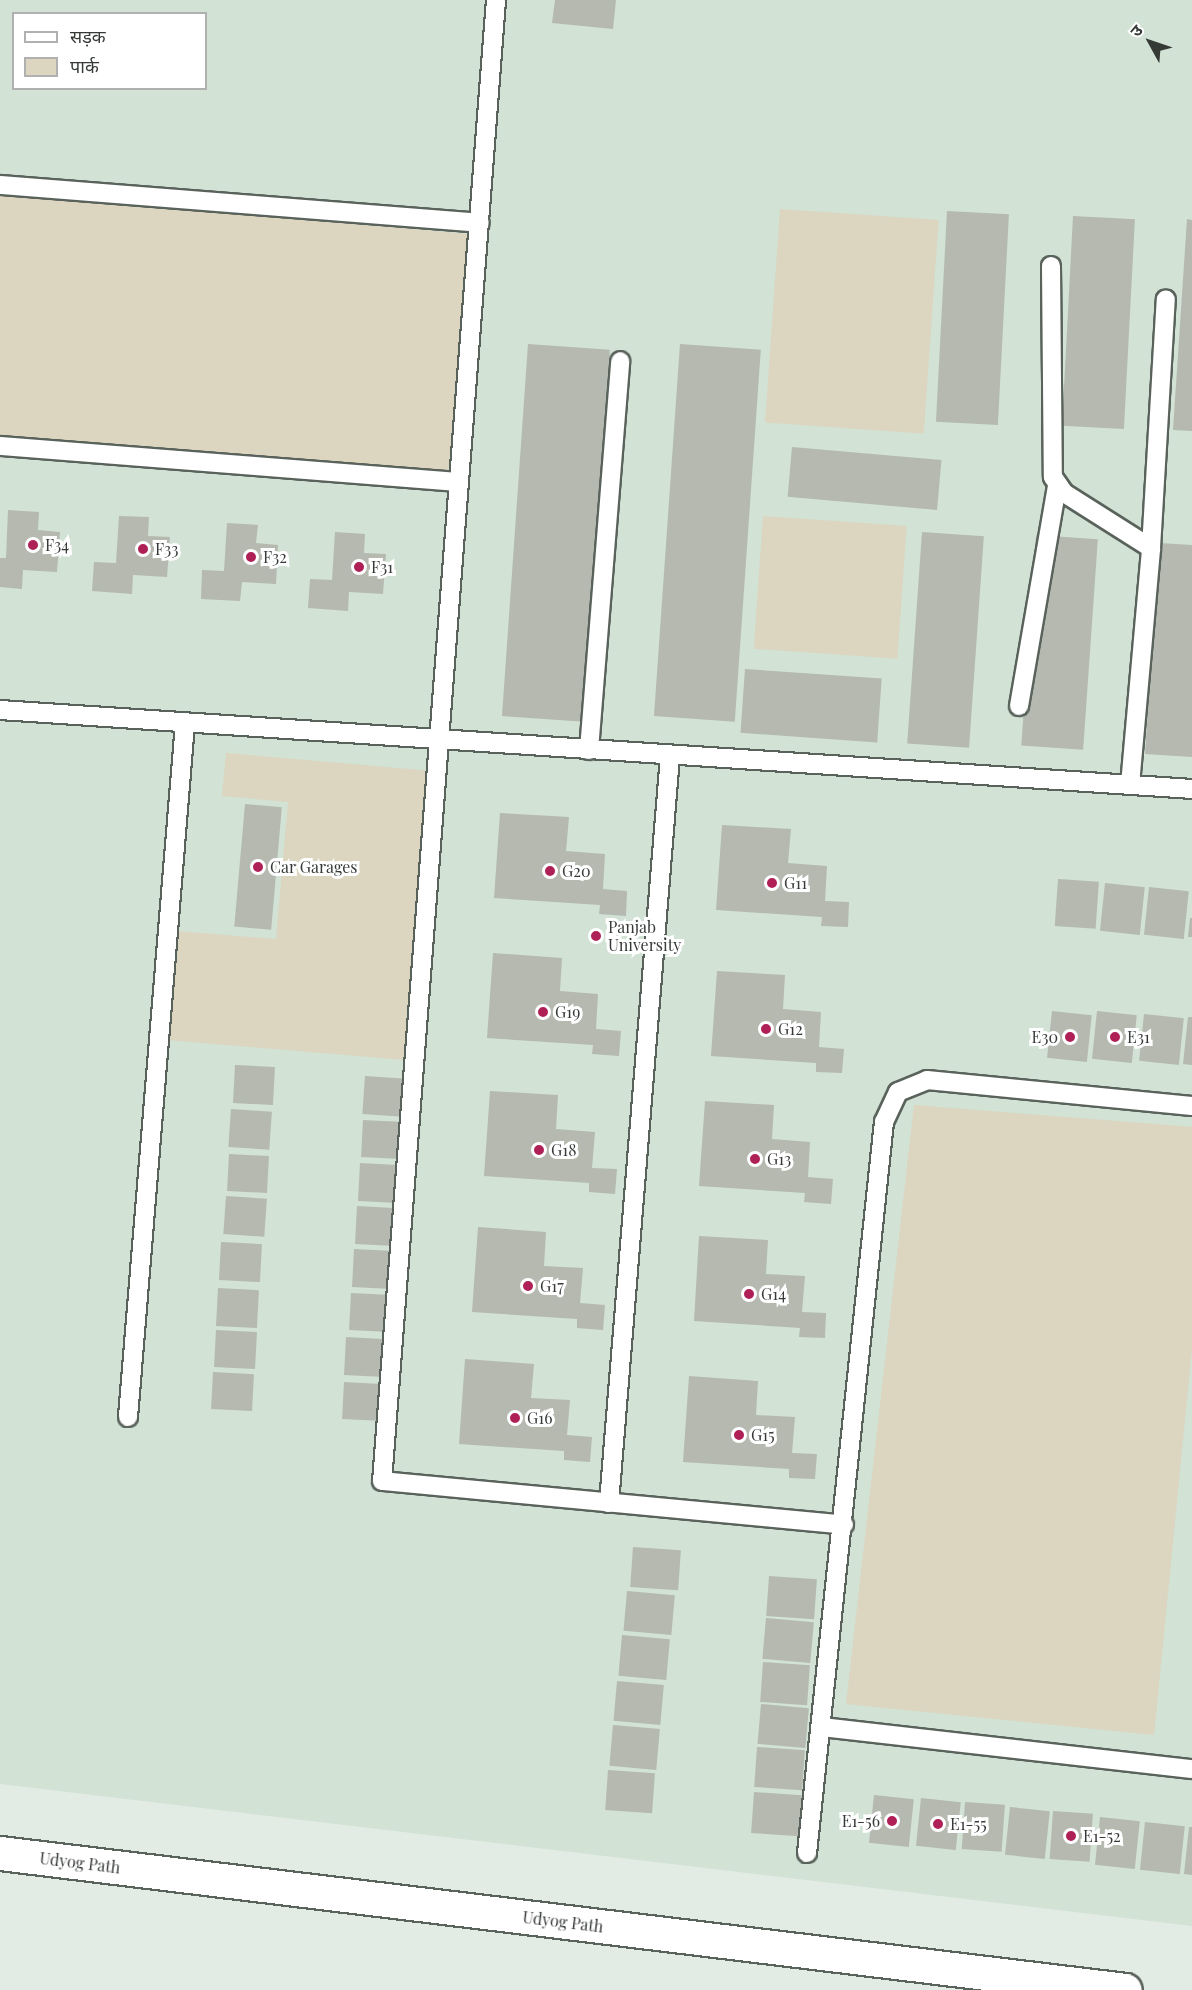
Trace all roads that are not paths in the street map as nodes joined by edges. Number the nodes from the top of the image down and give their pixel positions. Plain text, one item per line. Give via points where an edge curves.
1 (496, 0) edge
2 (0, 185) edge
3 (479, 223) junction
4 (1052, 266) dead end
5 (1166, 299) dead end
6 (620, 361) dead end
7 (0, 446) edge
8 (459, 482) junction
9 (1057, 488) junction
10 (1151, 548) junction
11 (1019, 706) dead end
12 (0, 710) edge
13 (185, 723) junction
14 (440, 740) junction
15 (589, 750) junction
16 (670, 756) junction
17 (1131, 784) junction
18 (1192, 789) edge
19 (1192, 1106) edge
20 (128, 1417) dead end
21 (609, 1503) junction
22 (844, 1525) junction
23 (822, 1726) junction
24 (1192, 1769) edge
25 (0, 1853) edge
26 (807, 1853) dead end
27 (1125, 1990) edge

1 - 3 lane
2 - 3 lane
3 - 8 lane
4 - 9 lane via 1052,469
5 - 10 lane
6 - 15 lane
7 - 8 lane
8 - 14 lane
9 - 10 lane
9 - 11 lane
10 - 17 lane
12 - 13 lane
13 - 14 lane
13 - 20 lane
14 - 15 lane
14 - 21 lane via 382,1481
15 - 16 lane
16 - 17 lane
16 - 21 lane
17 - 18 lane
19 - 22 lane via 927,1080 898,1092 884,1122
21 - 22 lane
22 - 23 lane
23 - 24 lane
23 - 26 lane
25 - 27 street, Udyog Path

